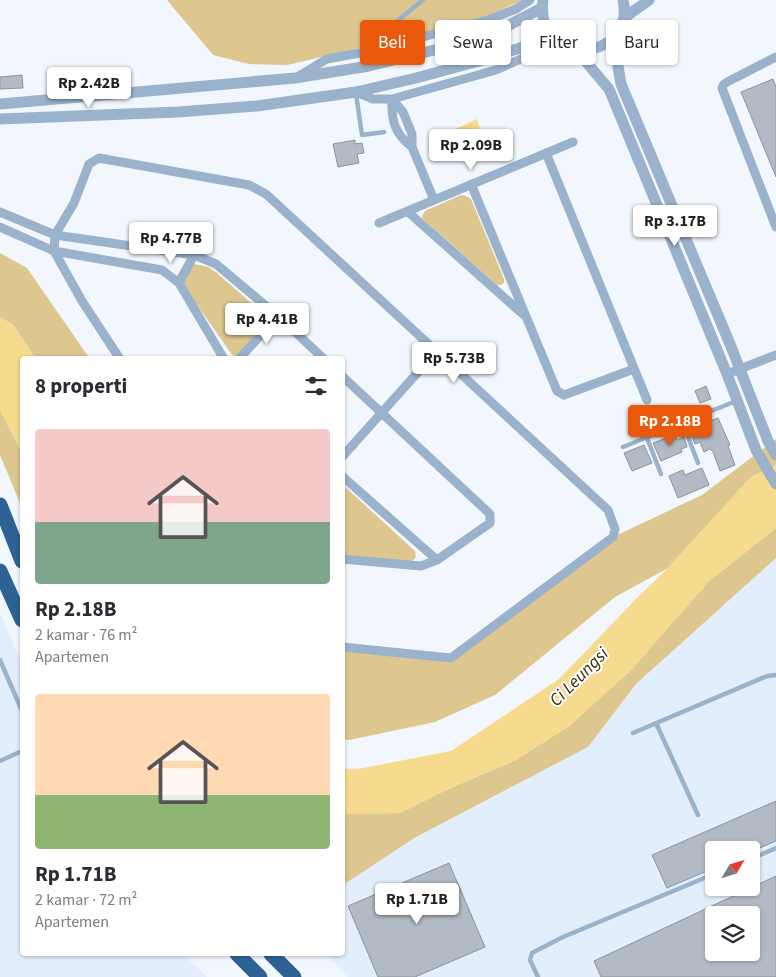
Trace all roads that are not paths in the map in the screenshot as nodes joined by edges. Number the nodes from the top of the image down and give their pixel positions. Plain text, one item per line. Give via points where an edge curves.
1 (414, 0) edge
2 (423, 0) edge
3 (530, 0) edge
4 (624, 0) edge
5 (649, 0) edge
6 (542, 4) edge
7 (418, 5) junction
8 (624, 18) joint
9 (400, 20) edge
10 (543, 20) edge
11 (425, 36) edge
12 (521, 47) edge
13 (360, 53) edge
14 (776, 57) edge
15 (521, 59) edge
16 (589, 65) edge
17 (618, 65) edge
18 (295, 78) junction
19 (356, 92) junction
20 (392, 100) junction
21 (0, 104) edge
22 (0, 119) edge
23 (384, 132) dead end
24 (573, 142) dead end
25 (546, 153) junction
26 (471, 184) junction
27 (434, 200) junction
28 (407, 211) junction
29 (0, 212) edge
30 (379, 223) dead end
31 (0, 227) edge
32 (776, 227) edge
33 (55, 235) junction
34 (54, 251) junction
35 (194, 255) junction
36 (179, 283) junction
37 (278, 316) junction
38 (527, 318) junction
39 (436, 352) junction
40 (776, 355) edge
41 (118, 356) edge
42 (222, 356) edge
43 (242, 356) edge
44 (321, 356) edge
45 (634, 368) junction
46 (740, 369) junction
47 (727, 374) junction
48 (345, 379) edge
49 (647, 400) dead end
50 (737, 401) junction
51 (382, 412) junction
52 (683, 424) junction
53 (647, 438) junction
54 (623, 447) dead end
55 (345, 454) edge
56 (776, 455) edge
57 (698, 463) dead end
58 (661, 474) dead end
59 (345, 479) edge
60 (776, 484) edge
61 (0, 505) edge
62 (20, 556) edge
63 (345, 559) edge
64 (437, 560) junction
65 (0, 570) edge
66 (20, 615) edge
67 (345, 647) edge
68 (0, 660) edge
69 (776, 675) edge
70 (20, 706) edge
71 (656, 723) junction
72 (634, 733) dead end
73 (20, 752) edge
74 (0, 761) edge
75 (698, 815) dead end
76 (776, 848) edge
77 (760, 855) edge
78 (705, 878) edge
79 (239, 956) edge
80 (273, 956) edge
81 (260, 977) edge
82 (294, 977) edge
83 (538, 977) edge

1 - 7 lane
2 - 7 lane
3 - 11 street via 488,20
4 - 8 street
5 - 8 street
6 - 10 street
6 - 18 street via 505,27 463,43 368,66
7 - 9 lane
12 - 19 street
13 - 18 street via 327,59
14 - 32 street via 729,81 722,88
15 - 20 street via 496,70
16 - 47 street via 609,89
17 - 46 street via 621,84
18 - 21 street
19 - 20 street via 373,100
19 - 22 street via 257,106 178,112
19 - 23 lane via 362,135
20 - 27 street via 409,126 412,147
24 - 25 street
25 - 26 street
25 - 45 street
26 - 27 street
26 - 38 street
27 - 28 street
28 - 30 street
28 - 38 street
29 - 33 street
31 - 34 street
33 - 34 street
33 - 35 street
33 - 39 street via 74,203 89,164 99,158 250,185 266,194
34 - 36 street via 162,270
34 - 41 street
35 - 36 street
35 - 37 street via 216,264
36 - 42 street
37 - 43 street
37 - 44 street
38 - 45 street via 557,391 564,395
39 - 51 street
39 - 67 street via 608,510 615,528 613,537 451,658
40 - 46 street
45 - 49 street
46 - 47 street
46 - 56 street
47 - 50 street
48 - 51 street
50 - 52 lane
50 - 60 street via 756,450
51 - 55 street
51 - 64 street via 490,514 490,523
52 - 53 lane
52 - 57 lane
53 - 54 lane
53 - 58 lane
59 - 64 street
61 - 62 highway
63 - 64 street via 420,566
65 - 66 highway
68 - 70 lane
69 - 71 lane
71 - 72 lane
71 - 75 lane
73 - 74 lane
76 - 77 lane
78 - 83 lane via 532,953 530,960
79 - 81 highway
80 - 82 highway

